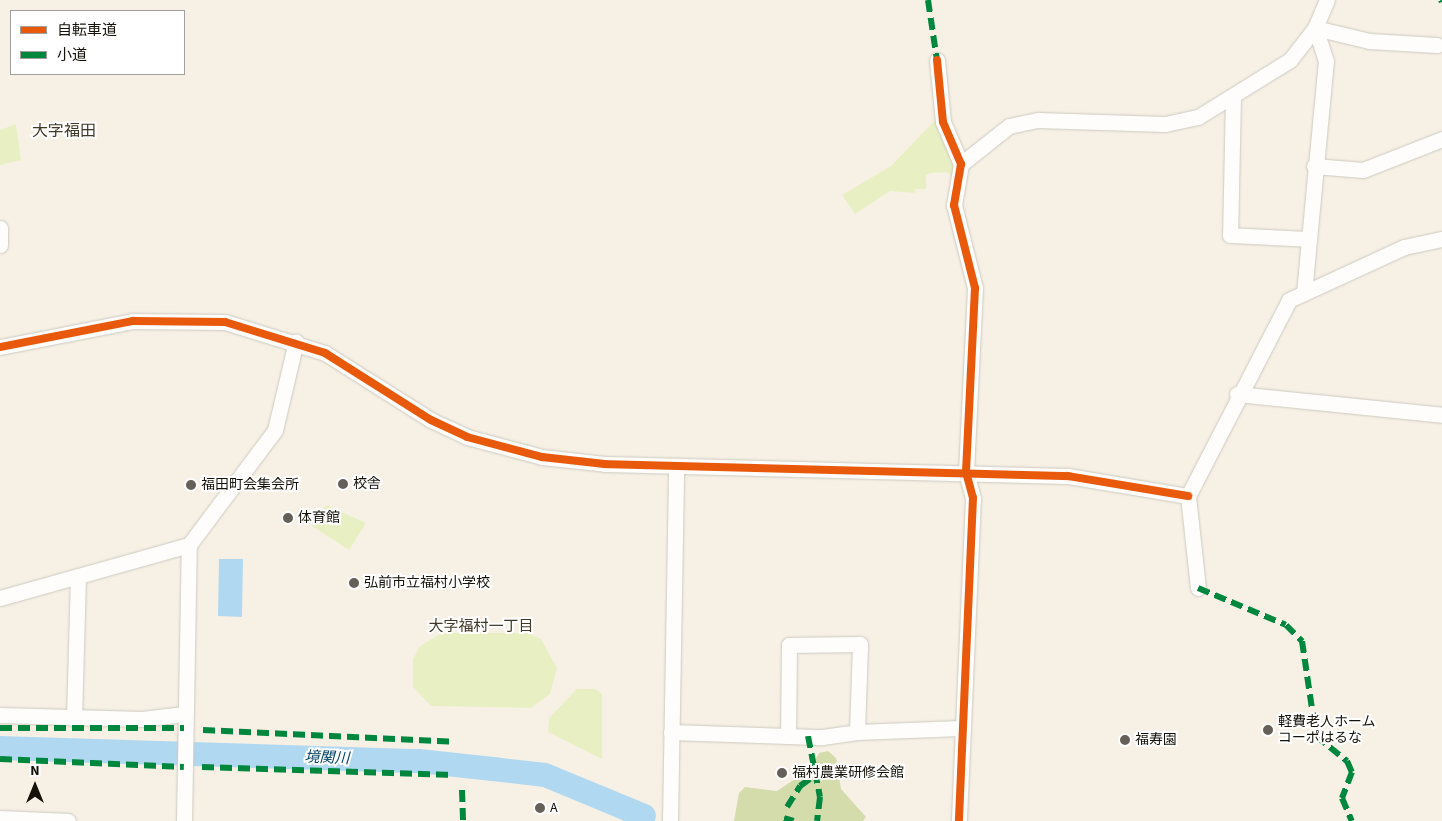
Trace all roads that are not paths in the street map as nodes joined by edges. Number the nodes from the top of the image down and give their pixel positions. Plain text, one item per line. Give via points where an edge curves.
1 (1327, 0) edge
2 (1314, 28) junction
3 (1437, 45) dead end
4 (937, 60) dead end
5 (1233, 96) junction
6 (1442, 139) edge
7 (962, 164) junction
8 (1314, 166) junction
9 (0, 228) edge
10 (1309, 239) junction
11 (1442, 239) edge
12 (0, 245) edge
13 (1304, 293) junction
14 (296, 341) junction
15 (0, 347) edge
16 (1236, 394) junction
17 (1442, 415) edge
18 (676, 466) junction
19 (966, 472) junction
20 (1188, 496) junction
21 (189, 545) junction
22 (78, 576) junction
23 (1198, 588) dead end
24 (0, 598) edge
25 (184, 714) junction
26 (0, 715) edge
27 (74, 719) junction
28 (960, 728) junction
29 (671, 732) junction
30 (856, 732) junction
31 (788, 736) junction
32 (670, 816) edge
33 (0, 818) edge
34 (68, 821) edge
35 (184, 821) edge
36 (959, 821) edge

1 - 2 street
2 - 3 street via 1369,41
2 - 5 street via 1290,60
2 - 8 street via 1326,62
4 - 7 street via 944,122
5 - 7 street via 1198,117 1165,124 1038,120 1009,126
5 - 10 street via 1230,235
6 - 8 street via 1363,170
7 - 19 street via 954,205 975,288
8 - 10 street
9 - 12 street
10 - 13 street
11 - 13 street via 1404,247
13 - 16 street via 1289,300
14 - 15 street via 225,322 186,319 133,321
14 - 18 street via 350,366 431,420 467,437 567,461
14 - 21 street via 275,430
16 - 17 street
16 - 20 street
18 - 19 street
18 - 29 street
19 - 20 street via 1068,476
19 - 28 street via 973,498
20 - 23 street
21 - 22 street
21 - 25 street
22 - 24 street
22 - 27 street
25 - 27 street
25 - 35 street
26 - 27 street
28 - 30 street
28 - 36 street
29 - 31 street
29 - 32 street
30 - 31 street
30 - 31 street via 860,644 789,644
33 - 34 street

